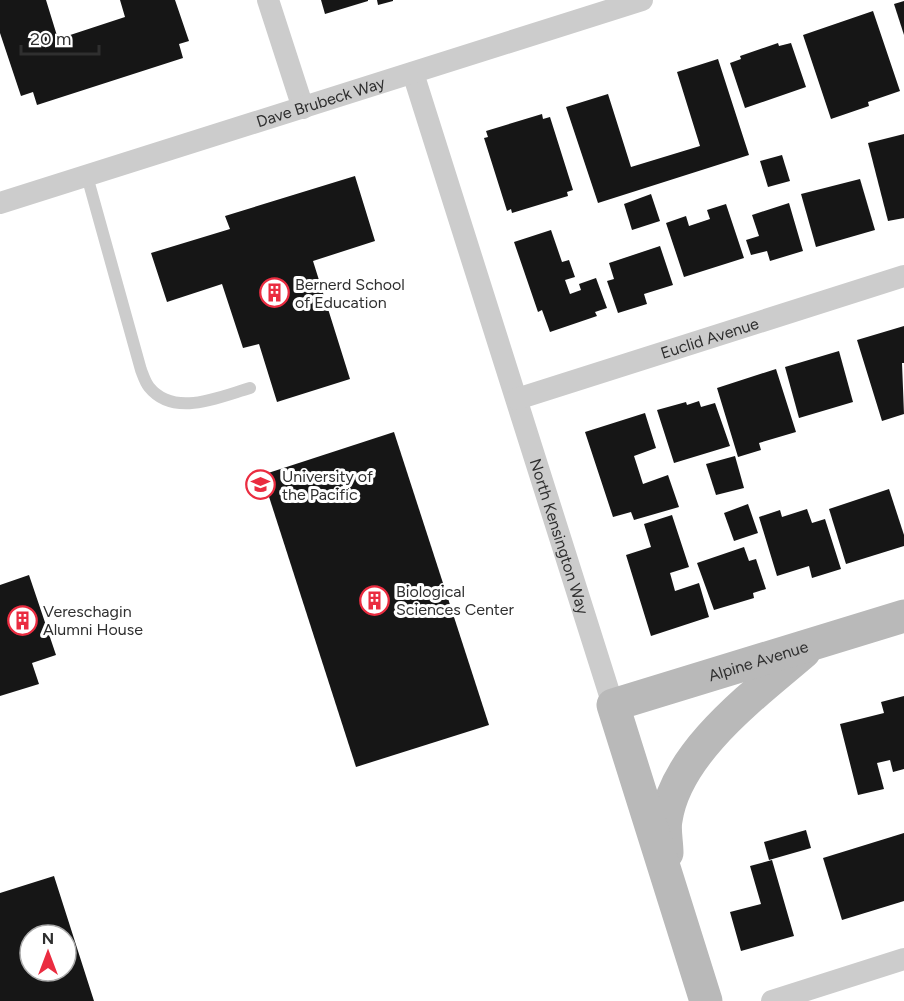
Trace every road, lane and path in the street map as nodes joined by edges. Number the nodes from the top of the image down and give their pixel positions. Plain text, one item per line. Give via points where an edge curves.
1 (268, 0) edge
2 (642, 0) edge
3 (413, 73) junction
4 (303, 108) junction
5 (87, 176) junction
6 (0, 203) edge
7 (904, 276) edge
8 (250, 388) dead end
9 (517, 399) junction
10 (904, 616) edge
11 (814, 643) junction
12 (613, 705) junction
13 (669, 884) junction
14 (904, 959) edge
15 (706, 1001) edge
16 (772, 1001) edge

1 - 4 street
2 - 3 street, Dave Brubeck Way
3 - 4 street, Dave Brubeck Way
3 - 9 street, North Kensington Way
4 - 5 street, Dave Brubeck Way
5 - 6 street, Dave Brubeck Way
5 - 8 lane via 149,387 163,397 199,404
7 - 9 street, Euclid Avenue
9 - 12 street, North Kensington Way
10 - 11 street, Alpine Avenue
11 - 12 street, Alpine Avenue
11 - 13 street via 742,705 682,775 665,822
12 - 13 street, North Kensington Way
13 - 15 street, North Kensington Way
14 - 16 street

